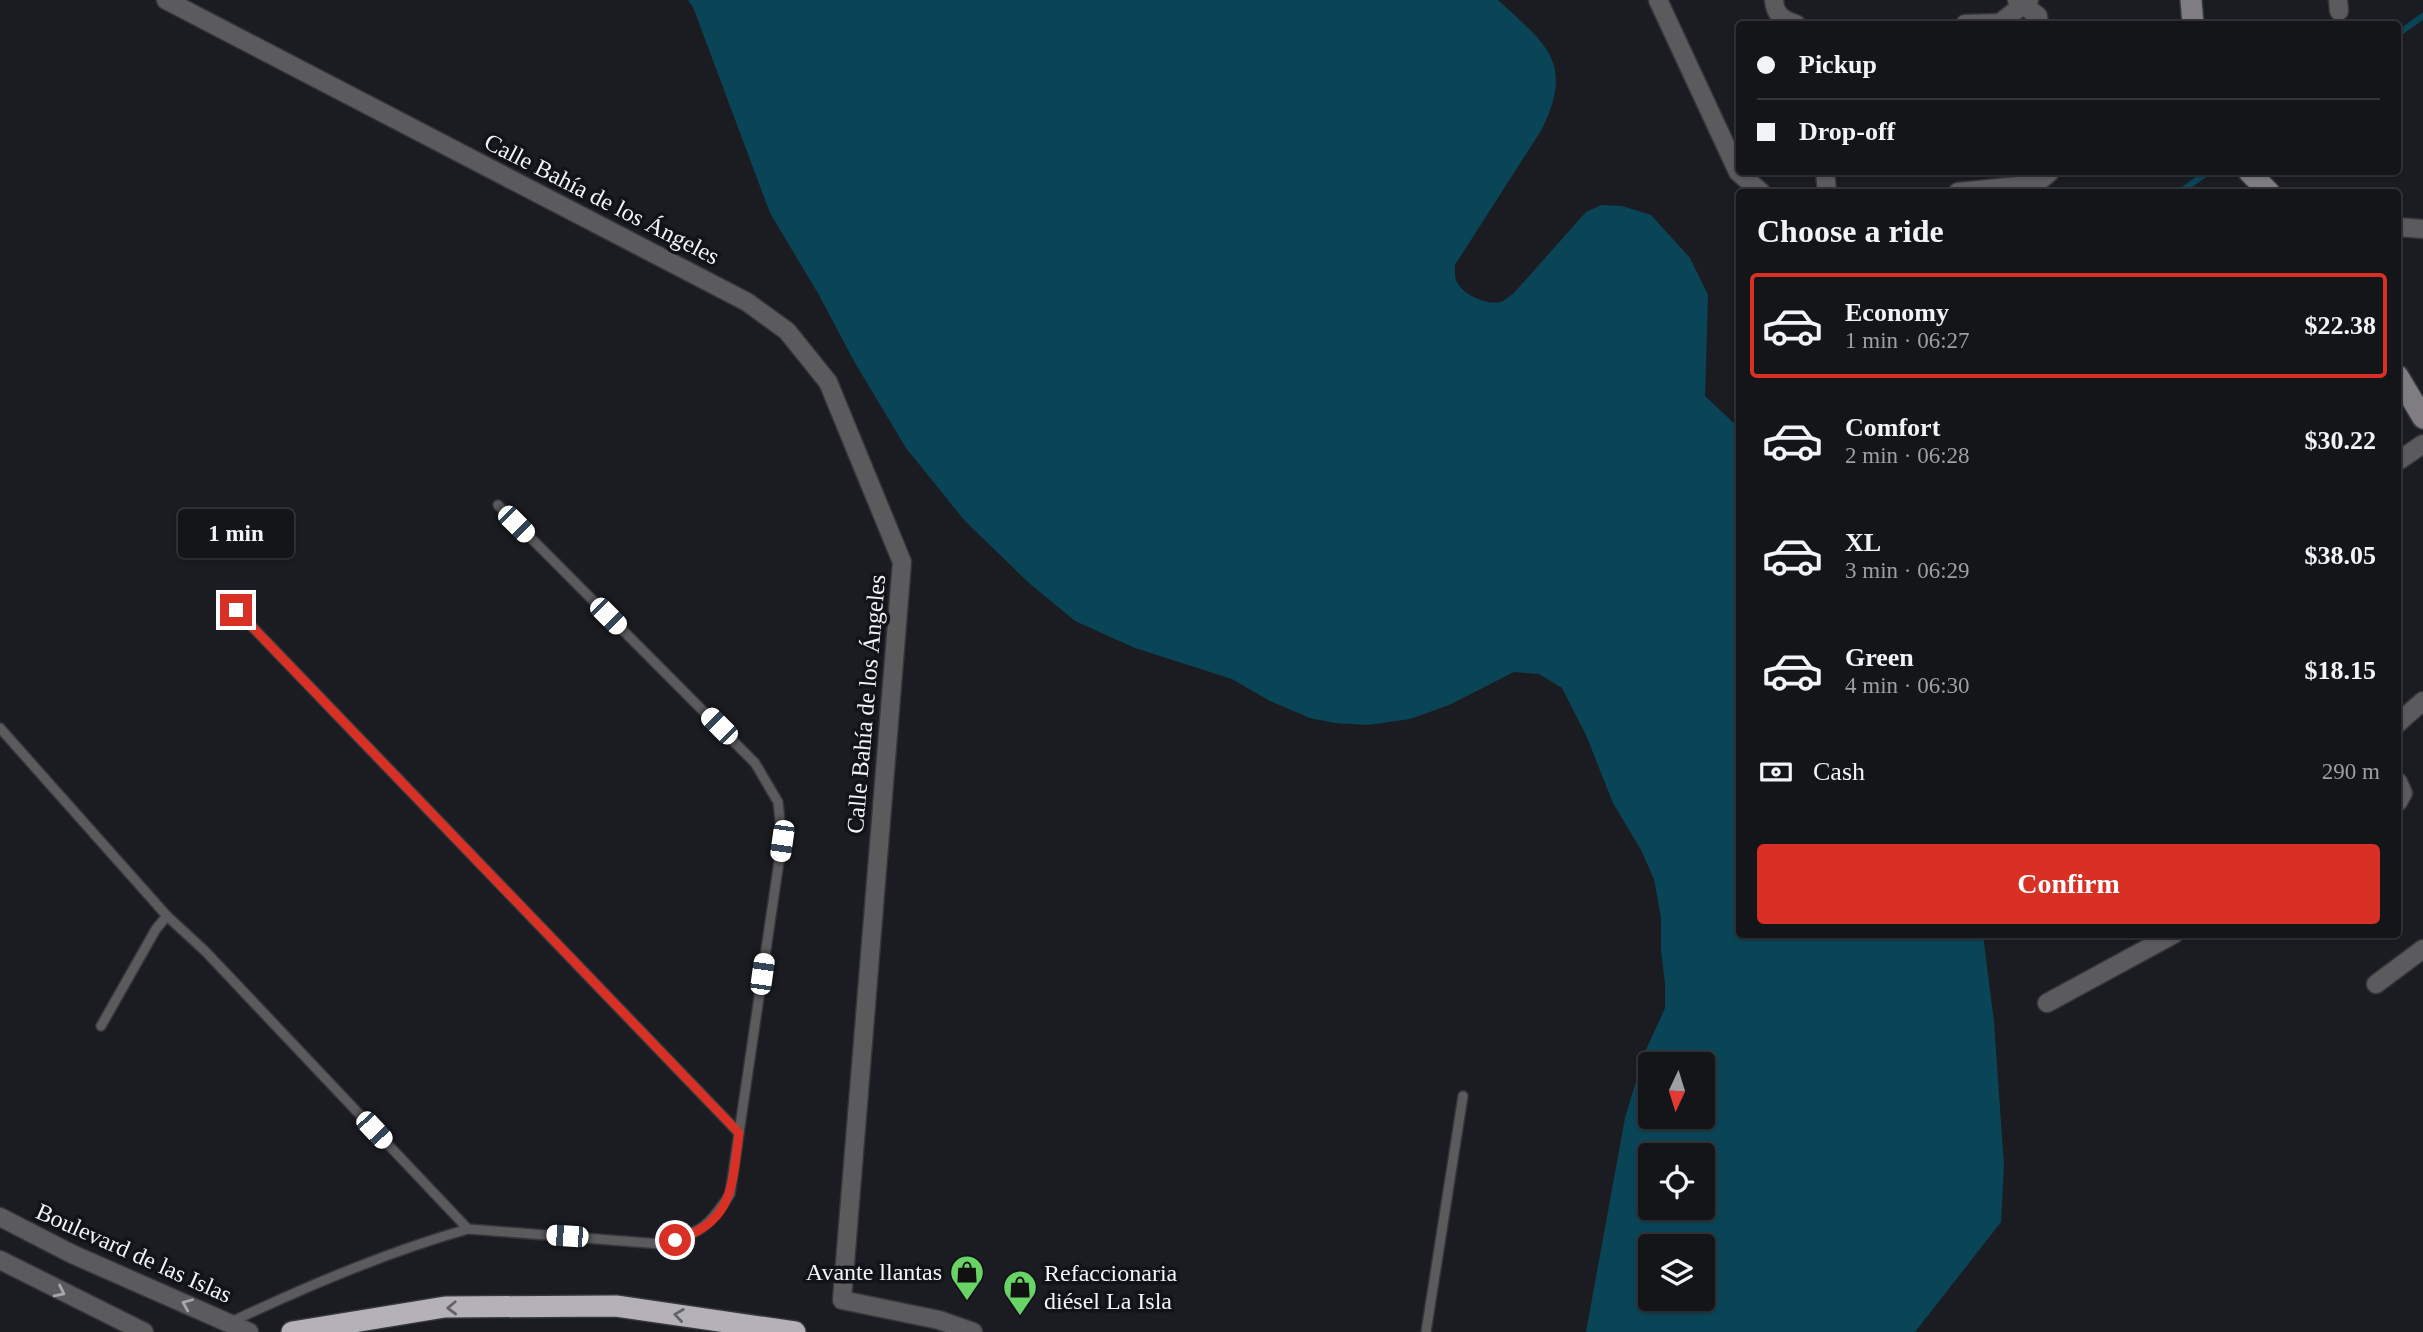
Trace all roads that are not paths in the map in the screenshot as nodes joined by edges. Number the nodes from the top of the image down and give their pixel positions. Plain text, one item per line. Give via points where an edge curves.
1 (166, 0) edge
2 (1658, 0) edge
3 (1774, 0) edge
4 (2193, 0) edge
5 (2023, 2) edge
6 (1788, 21) edge
7 (2002, 21) edge
8 (2039, 21) edge
9 (2193, 21) edge
10 (1736, 168) edge
11 (1741, 175) edge
12 (2046, 175) edge
13 (2252, 175) edge
14 (1758, 189) edge
15 (1987, 189) edge
16 (2267, 189) edge
17 (2401, 227) edge
18 (2423, 229) edge
19 (2401, 388) edge
20 (2423, 418) edge
21 (2423, 444) edge
22 (2401, 459) edge
23 (498, 505) dead end
24 (236, 610) dead end
25 (2423, 701) edge
26 (2401, 720) edge
27 (0, 728) edge
28 (167, 916) junction
29 (2167, 938) edge
30 (2423, 949) edge
31 (2376, 984) dead end
32 (2047, 1003) dead end
33 (101, 1026) dead end
34 (1463, 1096) dead end
35 (739, 1133) junction
36 (0, 1217) edge
37 (468, 1229) junction
38 (0, 1260) edge
39 (229, 1322) junction
40 (295, 1331) edge
41 (144, 1332) edge
42 (249, 1332) edge
43 (795, 1332) edge
44 (973, 1332) edge
45 (1426, 1332) edge

1 - 44 street, Calle Bahía de los Ángeles via 747,302 787,331 828,382 902,562 842,1300
2 - 10 street
3 - 6 street via 1782,19
4 - 9 street
5 - 7 street
5 - 8 street
11 - 14 street
12 - 15 street via 2036,184
13 - 16 street
17 - 18 street
19 - 20 street
21 - 22 street
23 - 35 lane via 755,763 778,802 782,841
24 - 35 lane
25 - 26 street
27 - 28 lane
28 - 33 lane
28 - 37 lane
29 - 32 street
30 - 31 street
34 - 45 lane
35 - 37 lane via 730,1194 713,1221 688,1236 661,1244
39 -> 36 street, Boulevard de las Islas via 72,1254
37 - 39 lane via 312,1284
38 -> 41 street
39 - 42 street, Boulevard de las Islas
43 -> 40 highway via 616,1306 445,1307

